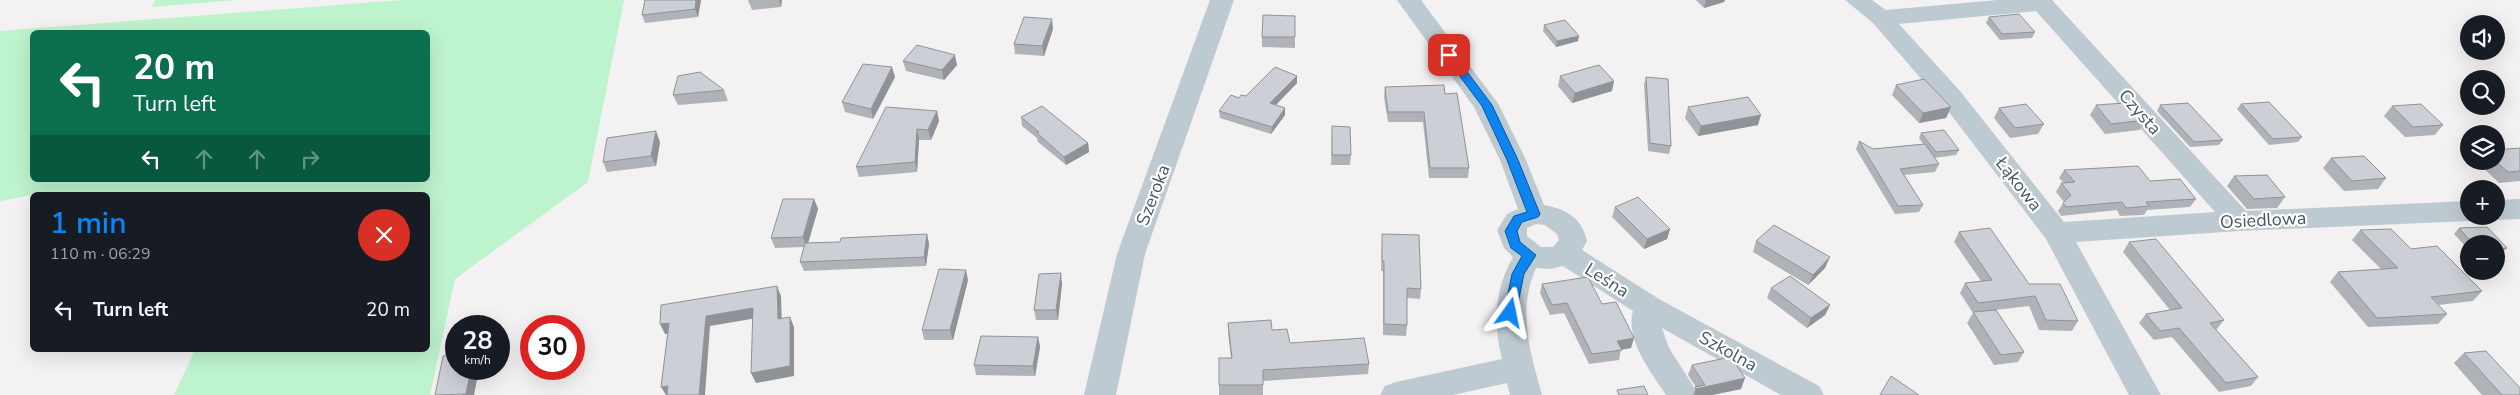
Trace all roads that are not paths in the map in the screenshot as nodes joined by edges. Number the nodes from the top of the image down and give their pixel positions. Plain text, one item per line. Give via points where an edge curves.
1 (1222, 0) edge
2 (1409, 0) edge
3 (1857, 0) edge
4 (1881, 18) junction
5 (2520, 208) edge
6 (2505, 209) edge
7 (2460, 211) edge
8 (1534, 214) junction
9 (2239, 221) junction
10 (2058, 233) junction
11 (1565, 254) junction
12 (1530, 255) junction
13 (1649, 307) junction
14 (1522, 382) edge
15 (1100, 395) edge
16 (1396, 395) edge
17 (1683, 395) edge
18 (1808, 395) edge
19 (2145, 395) edge

1 - 15 street, Szeroka via 1131,254
2 - 8 street via 1486,105 1513,160
3 - 4 street, Łąkowa
4 - 9 street, Czysta via 2042,3
4 - 10 street, Łąkowa
5 - 6 street
7 - 9 street, Osiedlowa
8 - 11 street via 1553,216 1569,227 1573,241
8 - 12 street via 1518,219 1511,231 1515,245
9 - 10 street, Osiedlowa
10 - 19 street, Łąkowa
11 - 12 street via 1549,258
11 - 13 street, Leśna
12 - 14 street via 1518,274 1510,313
13 - 17 street via 1645,317 1652,344
13 - 18 street, Szkolna
14 - 16 street

